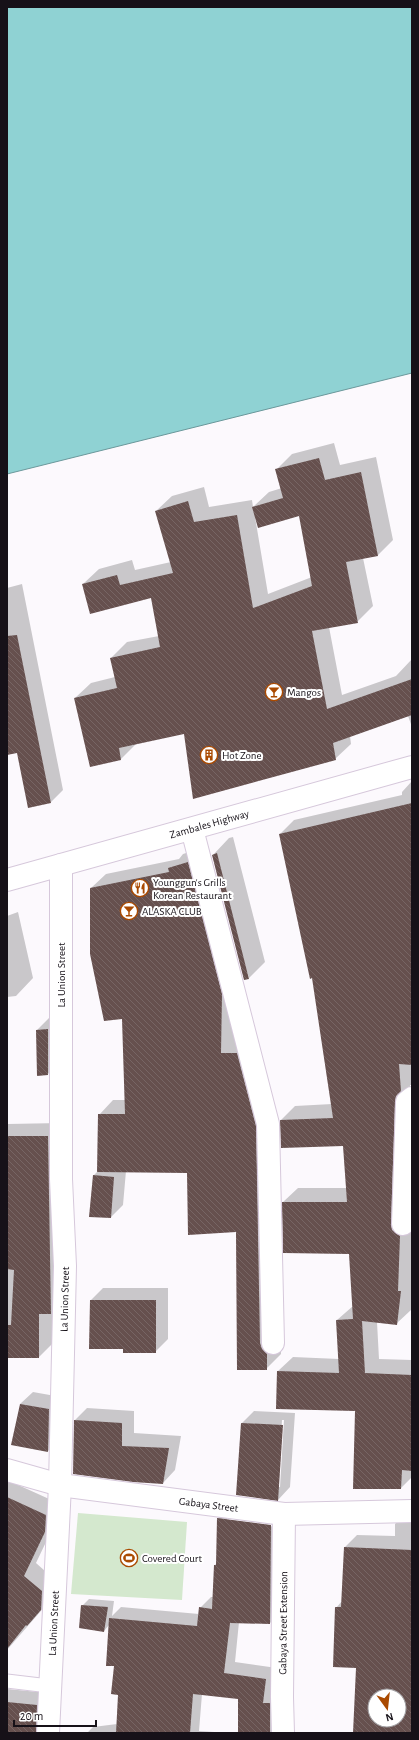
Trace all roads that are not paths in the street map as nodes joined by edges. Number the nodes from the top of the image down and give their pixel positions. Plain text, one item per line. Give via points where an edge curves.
1 (412, 768) edge
2 (192, 829) junction
3 (61, 865) junction
4 (7, 880) edge
5 (412, 1098) edge
6 (403, 1224) dead end
7 (274, 1343) dead end
8 (7, 1470) edge
9 (60, 1485) junction
10 (412, 1511) edge
11 (284, 1514) junction
12 (7, 1681) edge
13 (49, 1686) junction
14 (48, 1733) edge
15 (283, 1733) edge

1 - 2 street, Zambales Highway
2 - 3 street, Zambales Highway
2 - 7 street via 268,1124
3 - 4 street, Zambales Highway
3 - 9 street, La Union Street via 61,1179 65,1266
5 - 6 street via 407,1102
8 - 9 street, Gabaya Street
9 - 11 street, Gabaya Street
9 - 13 street, La Union Street
10 - 11 street, Gabaya Street
11 - 15 street, Gabaya Street Extension
12 - 13 lane
13 - 14 street, La Union Street

